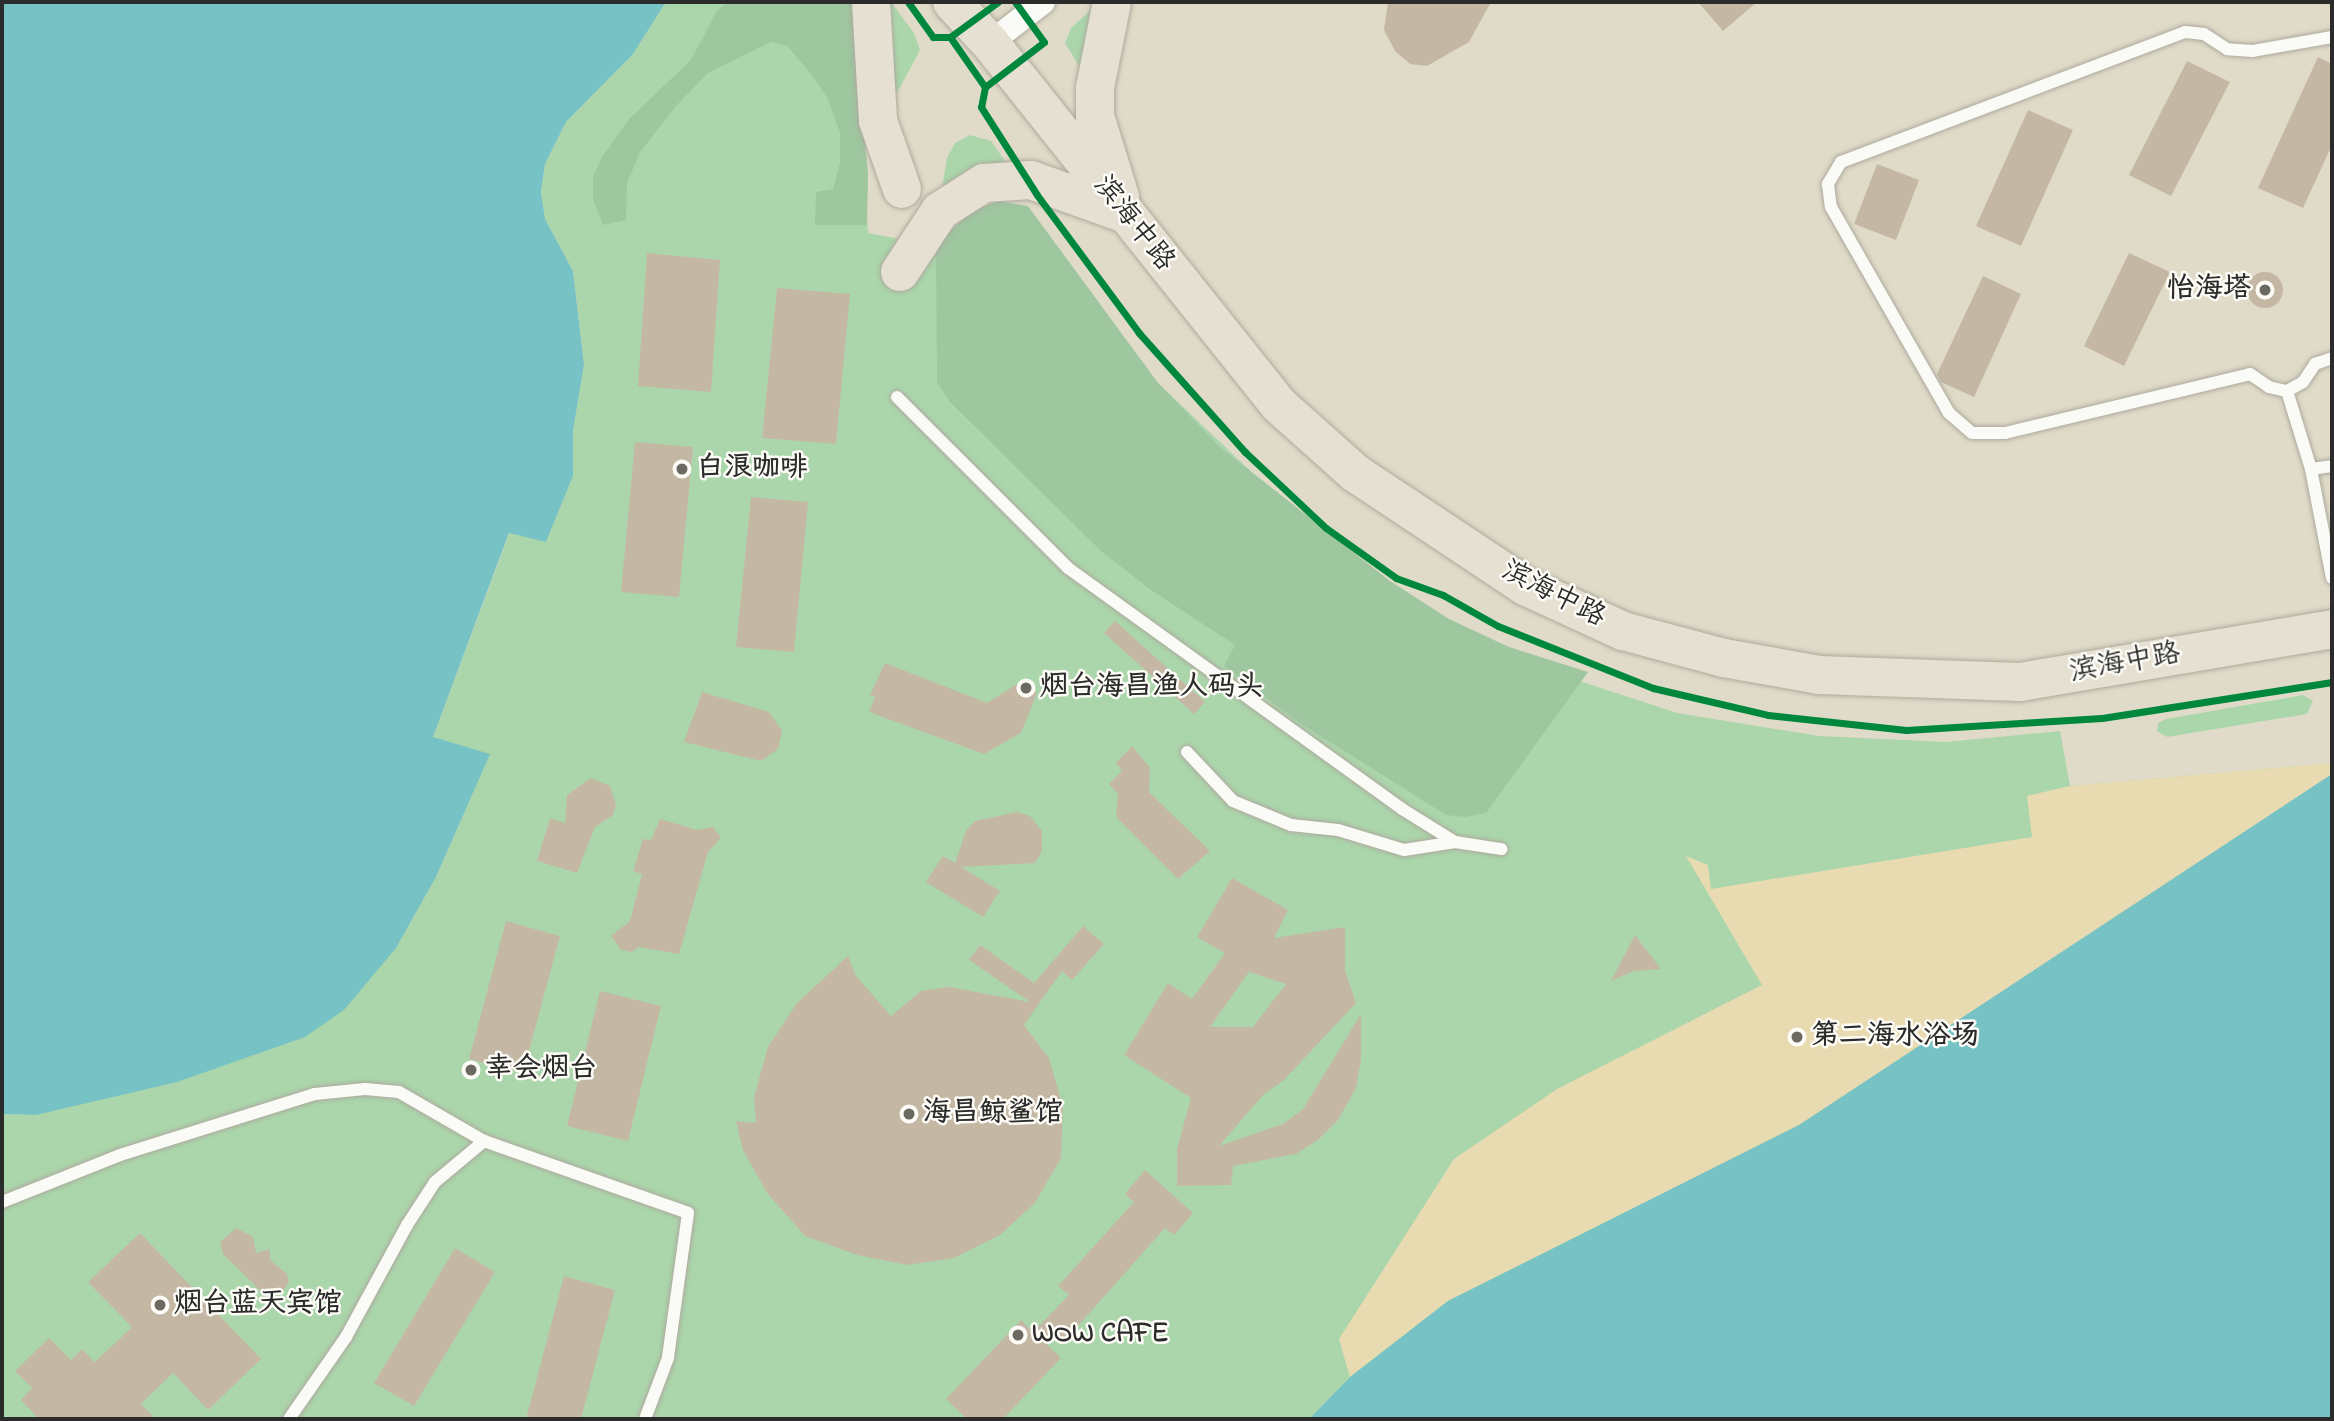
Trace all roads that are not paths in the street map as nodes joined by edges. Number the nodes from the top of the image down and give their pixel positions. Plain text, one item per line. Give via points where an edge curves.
1 (872, 2) edge
2 (952, 2) edge
3 (974, 2) edge
4 (1043, 2) edge
5 (1112, 2) edge
6 (2332, 37) edge
7 (990, 43) junction
8 (902, 189) dead end
9 (1124, 213) junction
10 (900, 272) dead end
11 (2332, 358) edge
12 (2287, 391) junction
13 (897, 397) dead end
14 (2332, 466) edge
15 (2311, 469) junction
16 (2332, 578) edge
17 (2332, 629) edge
18 (1187, 752) dead end
19 (1455, 842) junction
20 (1501, 849) dead end
21 (484, 1141) junction
22 (2, 1202) edge
23 (289, 1419) edge
24 (645, 1419) edge

1 - 8 main road via 878,121
2 - 7 main road, 滨海中路
3 - 7 main road, 滨海中路
4 - 7 street
5 - 9 main road via 1095,88 1095,116
6 - 12 lane via 2253,51 2227,49 2204,34 2185,32 1841,162 1828,184 1831,207 1935,389 1949,413 1972,433 2005,433 2250,374 2269,387
7 - 9 main road, 滨海中路
9 - 10 main road via 1031,180 985,183 940,211
9 - 17 main road, 滨海中路 via 1279,405 1355,472 1525,586 1623,631 1724,659 1819,676 2020,682
11 - 12 lane via 2315,365 2303,382
12 - 15 lane
13 - 19 lane via 1068,568 1167,635 1245,699
14 - 15 lane
15 - 16 lane
18 - 19 lane via 1233,802 1291,825 1338,830 1404,850
19 - 20 lane
21 - 22 lane via 399,1092 365,1089 315,1094 120,1155
21 - 23 lane via 435,1182 346,1337
21 - 24 lane via 688,1213 668,1358

